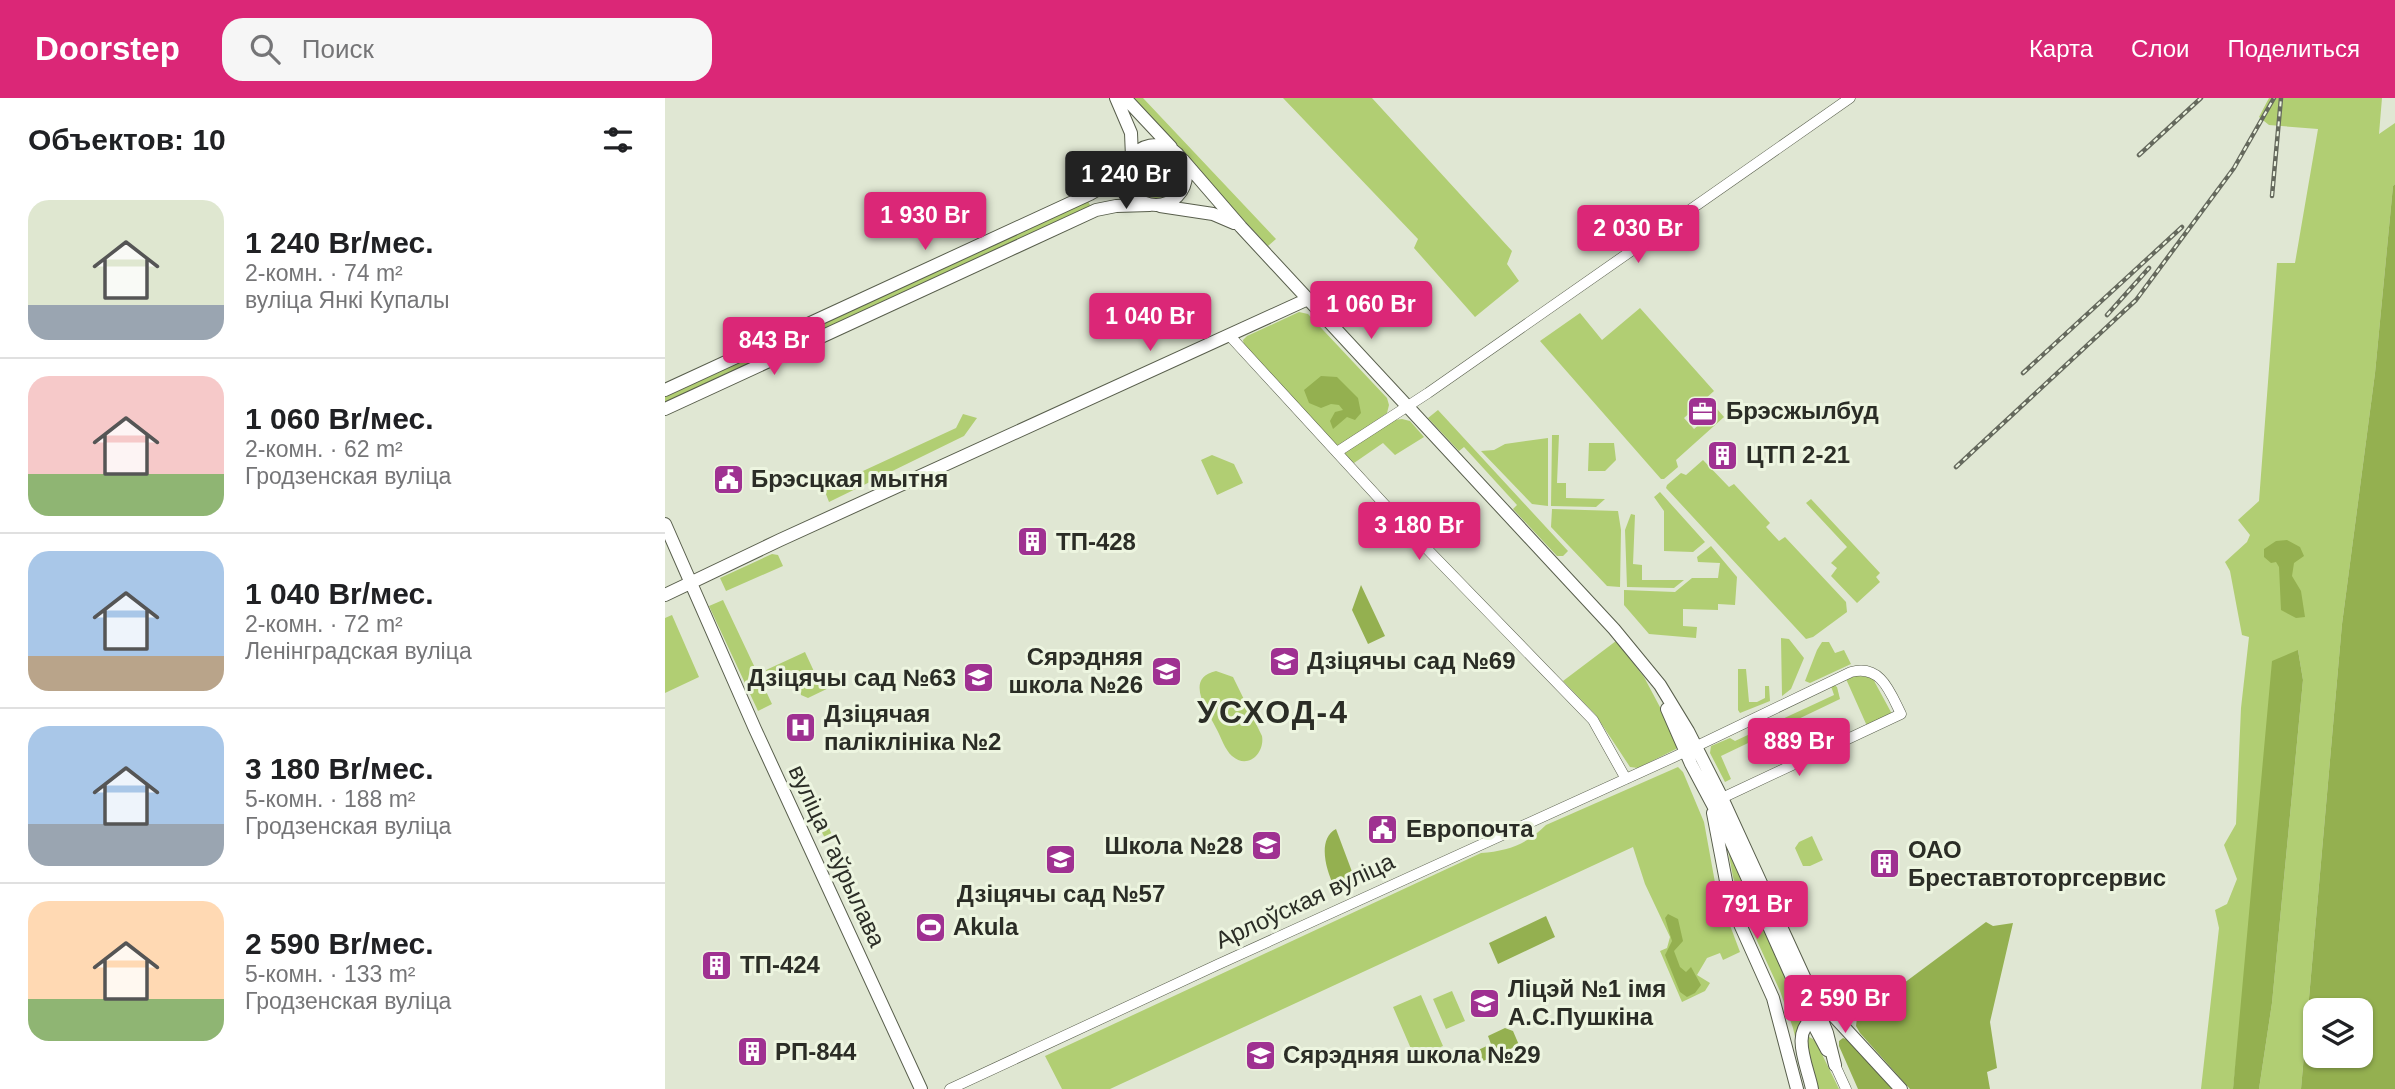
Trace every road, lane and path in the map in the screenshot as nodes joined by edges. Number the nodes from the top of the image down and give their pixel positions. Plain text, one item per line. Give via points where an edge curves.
1 (1116, 98) edge
2 (1125, 98) edge
3 (1850, 98) edge
4 (1179, 156) junction
5 (1130, 162) junction
6 (1155, 205) junction
7 (1241, 227) junction
8 (1308, 299) junction
9 (1229, 335) junction
10 (665, 390) edge
11 (1409, 406) junction
12 (665, 409) edge
13 (1337, 452) junction
14 (665, 524) edge
15 (692, 583) junction
16 (665, 595) edge
17 (1690, 748) junction
18 (1626, 779) junction
19 (1716, 799) junction
20 (1811, 992) junction
21 (1816, 1018) junction
22 (1835, 1065) joint
23 (921, 1089) edge
24 (950, 1089) edge
25 (1797, 1089) edge
26 (1812, 1089) edge
27 (1846, 1089) edge
28 (1901, 1089) edge

1 - 5 main road via 1131,133
2 - 4 main road
3 - 11 street
4 - 5 main road via 1158,145 1148,146
4 - 6 main road via 1186,168 1185,185 1176,199
4 - 7 main road
5 - 6 main road via 1126,176 1133,195
5 - 10 main road via 1115,179 1090,194
6 - 7 main road via 1213,214
6 - 12 main road via 1097,210
7 - 8 main road
8 - 9 main road
8 - 11 main road
9 - 13 street
9 - 15 main road
11 - 13 street
11 - 17 main road via 1644,665
13 - 18 street via 1593,720
14 - 15 main road, вуліца Гаўрылава
15 - 16 main road
15 - 23 main road, вуліца Гаўрылава
17 - 18 street, Арлоўская вуліца
17 - 19 main road
17 - 19 street, Арлоўская вуліца via 1851,672 1870,671 1881,679 1901,714
18 - 24 street, Арлоўская вуліца
19 - 20 main road
19 - 21 main road
19 - 25 main road via 1730,902 1773,998
20 - 21 main road
20 - 28 main road
21 - 22 main road
21 - 26 main road via 1803,1028 1801,1038
22 - 27 street

